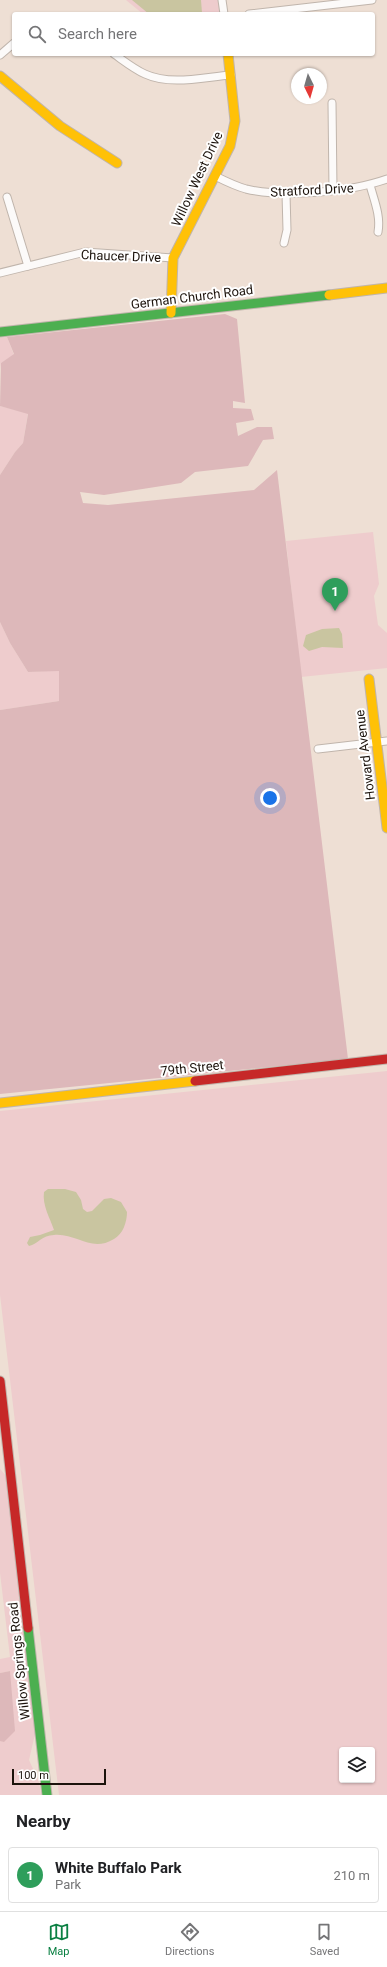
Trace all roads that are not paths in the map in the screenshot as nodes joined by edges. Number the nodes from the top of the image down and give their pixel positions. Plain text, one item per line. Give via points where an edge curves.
1 (222, 0) edge
2 (372, 0) edge
3 (224, 12) edge
4 (267, 12) edge
5 (12, 45) edge
6 (0, 55) edge
7 (117, 56) edge
8 (228, 56) edge
9 (231, 75) junction
10 (0, 76) edge
11 (332, 103) dead end
12 (117, 163) dead end
13 (215, 176) junction
14 (387, 179) edge
15 (370, 185) junction
16 (333, 190) junction
17 (286, 194) junction
18 (7, 197) dead end
19 (378, 232) dead end
20 (284, 243) dead end
21 (173, 258) junction
22 (28, 266) junction
23 (0, 273) edge
24 (387, 288) edge
25 (171, 313) junction
26 (0, 332) edge
27 (369, 679) dead end
28 (387, 741) edge
29 (377, 742) junction
30 (318, 749) dead end
31 (387, 828) edge
32 (387, 1059) edge
33 (0, 1103) edge
34 (0, 1381) edge
35 (47, 1795) edge

1 - 3 street
2 - 4 street
5 - 6 street
7 - 9 street via 156,78
8 - 9 street, Willow West Drive
9 - 13 street, Willow West Drive via 234,130 230,146
10 - 12 street via 60,126
11 - 16 street
13 - 17 street, Stratford Drive via 245,189
13 - 21 street, Willow West Drive
14 - 15 street, Stratford Drive
15 - 16 street, Stratford Drive
15 - 19 street via 380,224
16 - 17 street, Stratford Drive
17 - 20 street via 287,230
18 - 22 street
21 - 22 street, Chaucer Drive via 85,252
21 - 25 street, Willow West Drive
22 - 23 street, Chaucer Drive
24 - 25 street, German Church Road
25 - 26 street, German Church Road
27 - 29 street, Howard Avenue
28 - 29 street
29 - 30 street
29 - 31 street, Howard Avenue
32 - 33 street, 79th Street
34 - 35 street, Willow Springs Road

